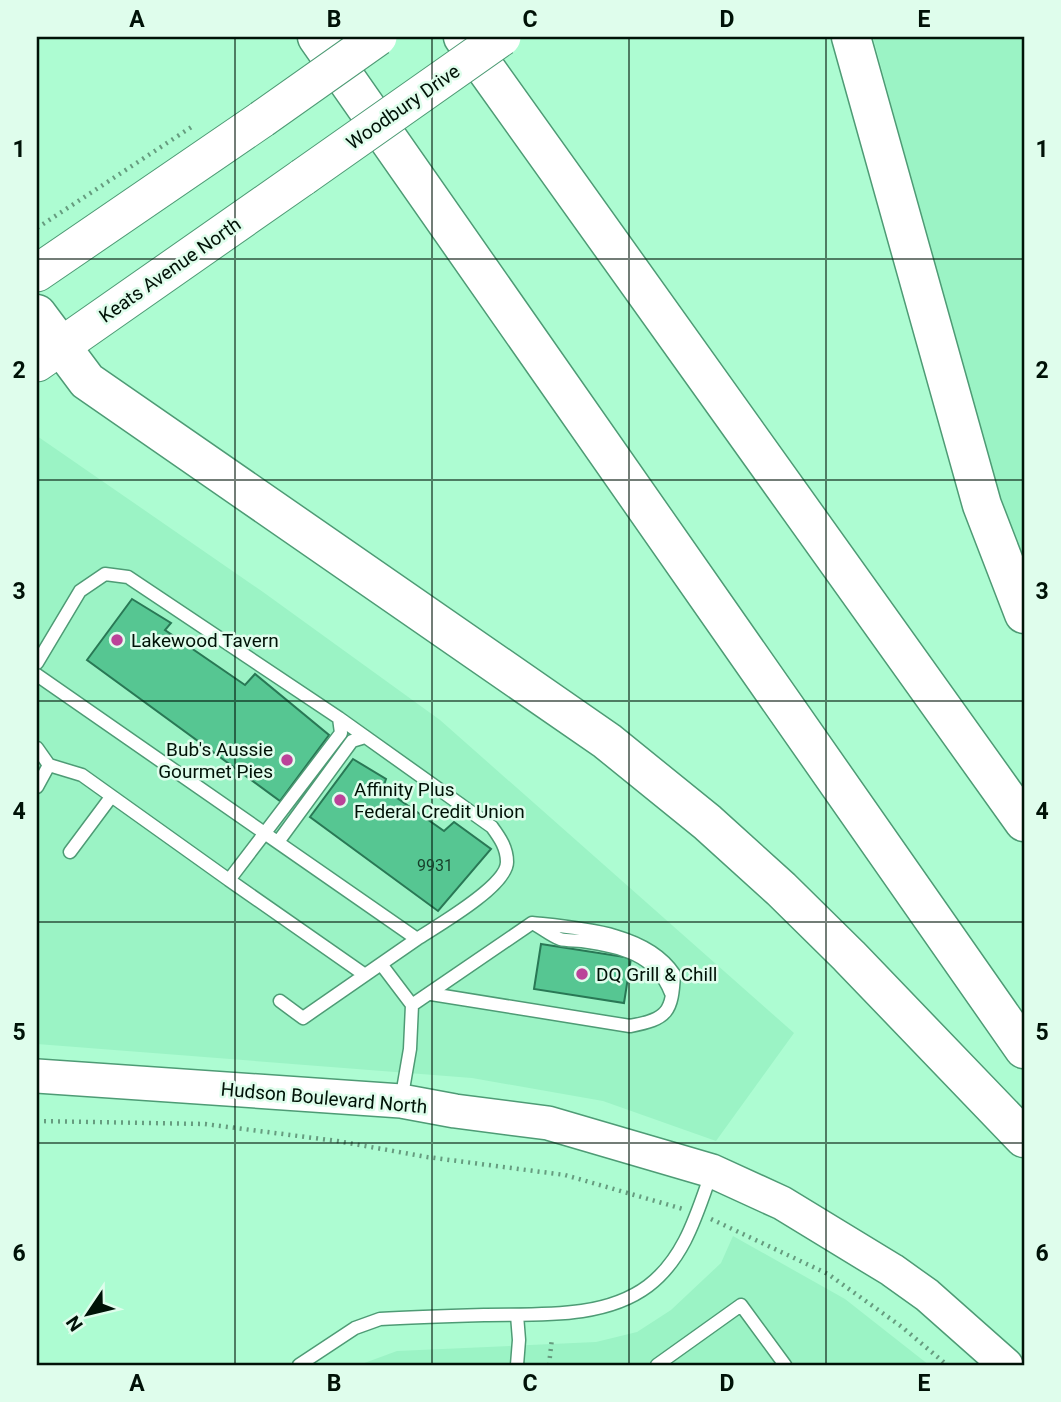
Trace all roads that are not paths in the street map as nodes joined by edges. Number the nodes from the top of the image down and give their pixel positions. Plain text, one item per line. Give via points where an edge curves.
1 (317, 37) edge
2 (378, 37) edge
3 (463, 37) edge
4 (502, 37) edge
5 (851, 37) edge
6 (303, 177) joint
7 (37, 274) edge
8 (37, 314) edge
9 (48, 355) edge
10 (1024, 614) edge
11 (37, 663) edge
12 (37, 675) edge
13 (339, 718) junction
14 (365, 737) junction
15 (37, 748) edge
16 (49, 765) junction
17 (37, 787) edge
18 (111, 797) junction
19 (1024, 822) edge
20 (264, 832) junction
21 (278, 842) junction
22 (70, 852) dead end
23 (229, 880) junction
24 (417, 939) junction
25 (381, 964) junction
26 (365, 975) junction
27 (431, 993) junction
28 (280, 1001) dead end
29 (412, 1005) junction
30 (1024, 1049) edge
31 (37, 1076) edge
32 (401, 1101) junction
33 (1024, 1138) edge
34 (712, 1171) junction
35 (517, 1315) junction
36 (299, 1365) edge
37 (517, 1365) edge
38 (657, 1365) edge
39 (785, 1365) edge
40 (1006, 1365) edge

1 - 30 highway
2 - 7 main road, bridge
3 - 19 highway
4 - 6 main road, Woodbury Drive, bridge
5 - 10 highway via 982,505
6 - 9 main road, Keats Avenue North
8 - 9 highway
9 - 33 highway via 607,741 781,889
11 - 13 lane via 80,591 105,573 128,577
12 - 20 lane
13 - 14 lane
13 - 20 lane via 341,733
14 - 21 lane via 352,741
14 - 24 lane via 492,828 505,845 508,864 502,878
15 - 16 lane
16 - 17 lane
16 - 18 lane via 82,775
18 - 22 lane
18 - 23 lane
20 - 21 lane
20 - 23 lane
21 - 24 lane
23 - 26 lane
24 - 25 lane
25 - 26 lane
25 - 29 lane
26 - 28 lane via 303,1018
27 - 27 lane via 532,923 633,943 658,955 674,974 670,1006 654,1022 630,1026
27 - 29 lane
29 - 32 lane
31 - 32 street, Hudson Boulevard North
32 - 34 street, Hudson Boulevard North via 548,1123
34 - 35 lane via 690,1234 648,1286 622,1301 586,1311
34 - 40 street, Hudson Boulevard North via 782,1203 892,1270 928,1295
35 - 36 lane via 380,1318 355,1328
35 - 37 lane
38 - 39 lane via 741,1304

